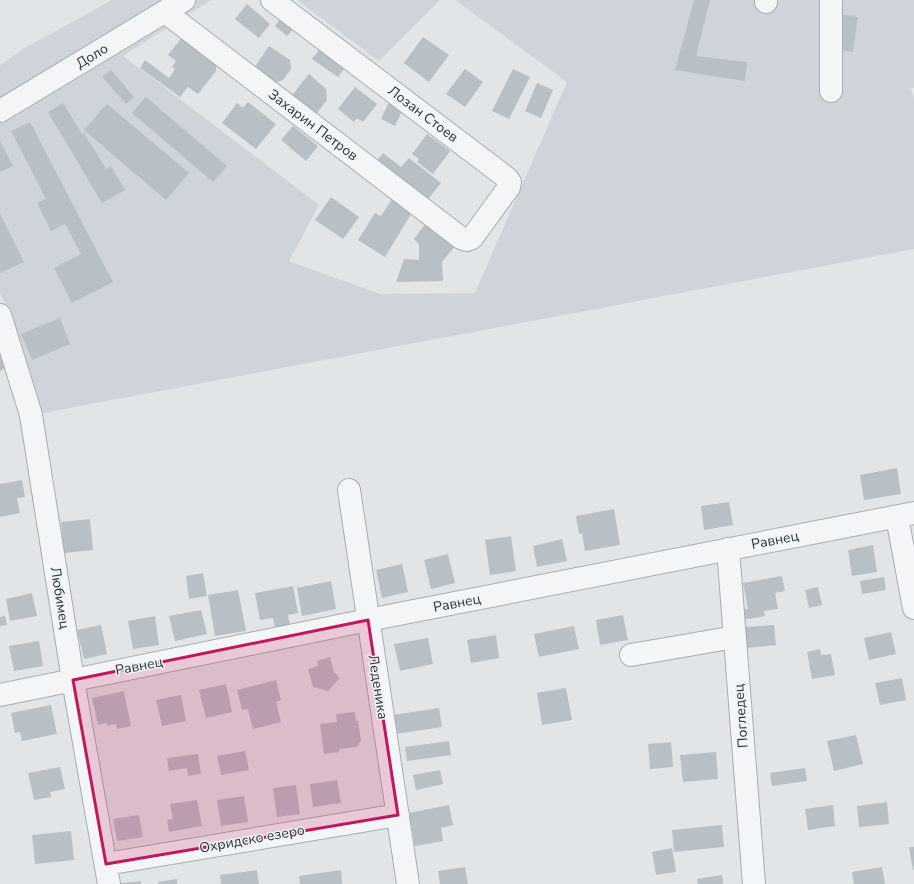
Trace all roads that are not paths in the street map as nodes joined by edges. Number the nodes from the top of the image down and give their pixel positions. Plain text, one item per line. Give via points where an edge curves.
1 (184, 0) edge
2 (272, 0) edge
3 (831, 0) edge
4 (165, 12) junction
5 (830, 91) dead end
6 (0, 111) edge
7 (461, 238) joint
8 (0, 315) edge
9 (349, 490) dead end
10 (905, 515) edge
11 (728, 549) junction
12 (914, 608) edge
13 (368, 620) junction
14 (735, 637) junction
15 (631, 655) dead end
16 (73, 680) junction
17 (0, 695) edge
18 (398, 815) junction
19 (108, 874) edge
20 (408, 884) edge
21 (754, 884) edge

1 - 4 street, Доло
2 - 7 street, Лозан Стоев via 507,178 510,182 509,187 472,238
3 - 5 street
4 - 6 street, Доло
4 - 7 street, Захарин Петров
8 - 16 street, Любимец via 31,415
9 - 13 street, Леденика
10 - 11 street, Равнец
10 - 12 street
11 - 13 street, Равнец
11 - 14 street, Погледец
13 - 16 street, Равнец
13 - 18 street, Леденика
14 - 15 street
14 - 21 street, Погледец
16 - 17 street, Равнец
16 - 19 street, Любимец
18 - 19 street, Охридско езеро
18 - 20 street, Леденика

